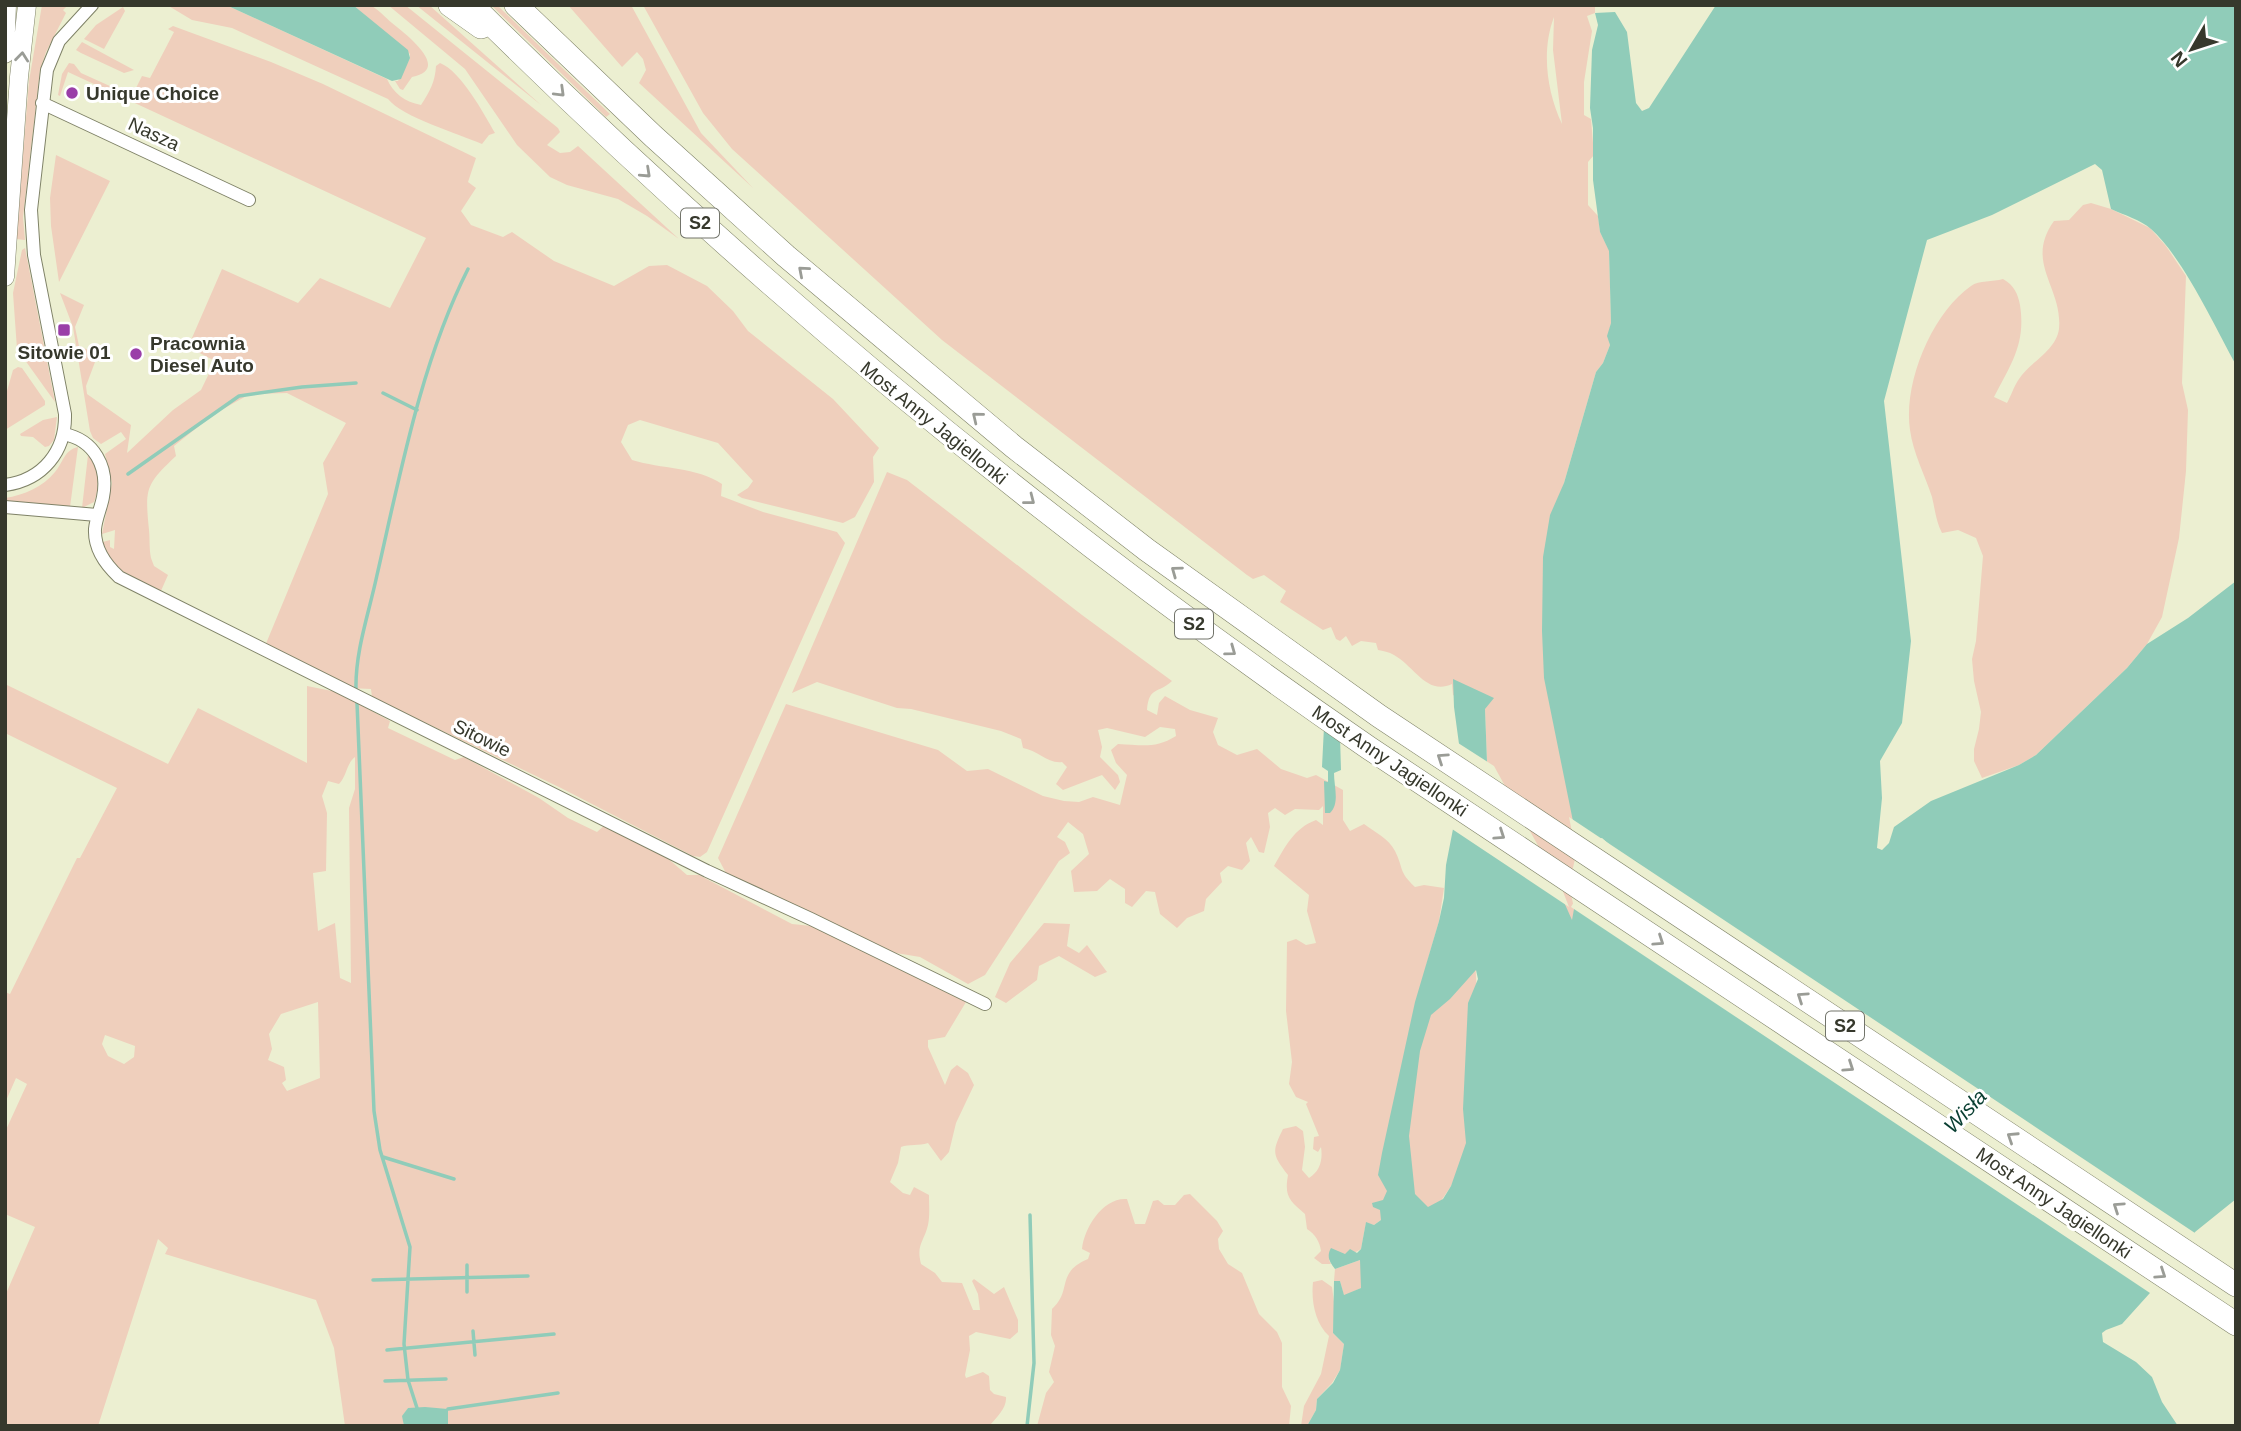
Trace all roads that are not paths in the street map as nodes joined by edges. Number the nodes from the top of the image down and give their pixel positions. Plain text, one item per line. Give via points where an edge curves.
1 (8, 5) edge
2 (27, 5) edge
3 (92, 5) edge
4 (450, 5) edge
5 (472, 5) edge
6 (516, 5) edge
7 (539, 5) edge
8 (5, 54) edge
9 (524, 57) junction
10 (42, 103) junction
11 (619, 103) junction
12 (249, 200) dead end
13 (5, 277) edge
14 (64, 434) junction
15 (5, 485) edge
16 (5, 507) edge
17 (97, 515) junction
18 (985, 1004) dead end
19 (2236, 1285) edge
20 (2236, 1324) edge

1 - 8 main road
13 -> 2 main road
3 - 10 street via 55,48
4 - 9 highway
5 - 9 highway, S2
6 - 11 highway, S2
7 - 11 highway
9 -> 20 highway, Most Anny Jagiellonki / S2 via 699,222 908,402 1196,626 1369,748
10 - 12 street, Nasza
10 - 14 street via 32,233 65,414
19 -> 11 highway, Most Anny Jagiellonki / S2 via 1401,730 1203,591 901,355
14 - 15 street via 60,448 41,469
14 - 17 street, Sitowie via 87,443 102,465 104,488
16 - 17 street
17 - 18 street, Sitowie via 95,531 102,556 109,568 134,586

